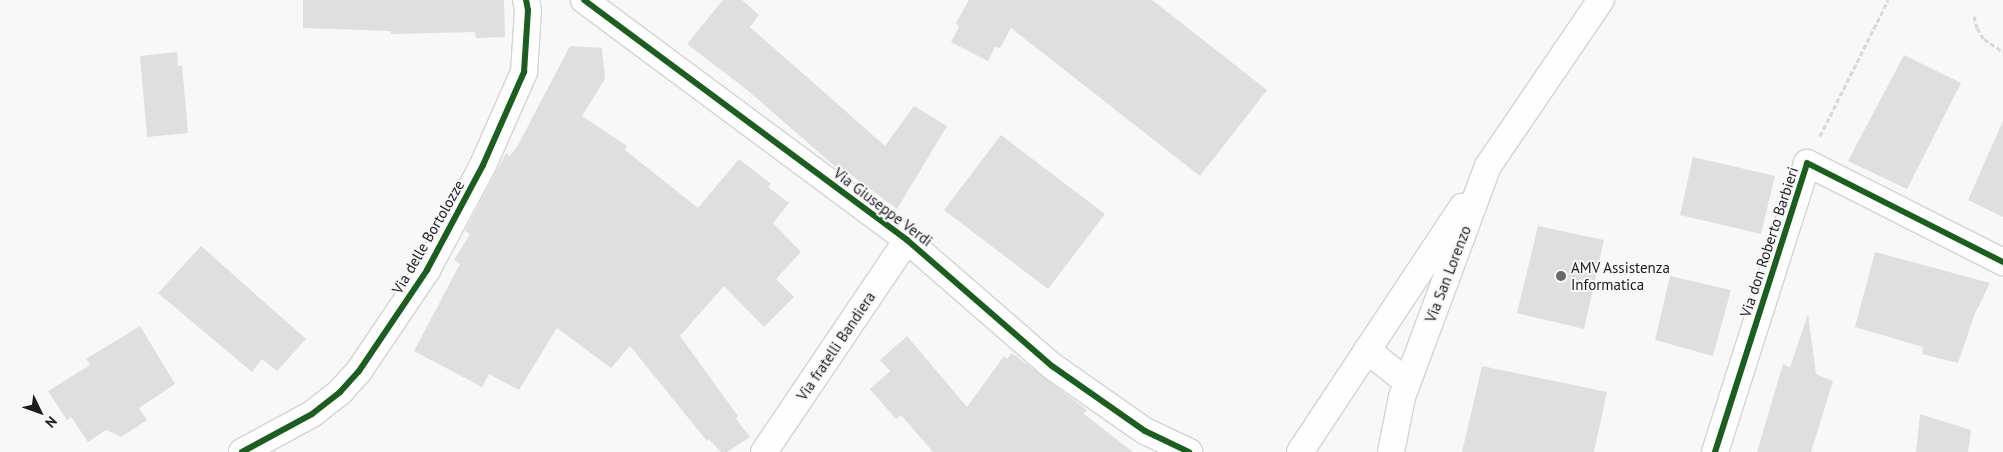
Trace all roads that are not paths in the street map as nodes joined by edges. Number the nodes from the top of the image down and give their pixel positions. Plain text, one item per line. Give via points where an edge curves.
1 (526, 0) edge
2 (584, 0) edge
3 (1601, 0) edge
4 (1488, 166) junction
5 (907, 240) junction
6 (2003, 262) edge
7 (1367, 350) junction
8 (1407, 382) junction
9 (242, 452) edge
10 (764, 452) edge
11 (1189, 452) edge
12 (1300, 452) edge
13 (1391, 452) edge
14 (1715, 452) edge

1 - 9 street, Via delle Bortolozze via 524,72 483,165 427,270 359,371 340,392 312,414
2 - 5 street, Via Giuseppe Verdi
3 - 4 street, Via San Lorenzo
4 - 7 street, Via San Lorenzo
4 - 8 street, Via San Lorenzo
5 - 10 street, Via fratelli Bandiera
5 - 11 street, Via Giuseppe Verdi via 1052,366 1146,431
6 - 14 street, Via don Roberto Barbieri via 1807,163
7 - 8 street
7 - 12 street, Via San Lorenzo
8 - 13 street, Via San Lorenzo

